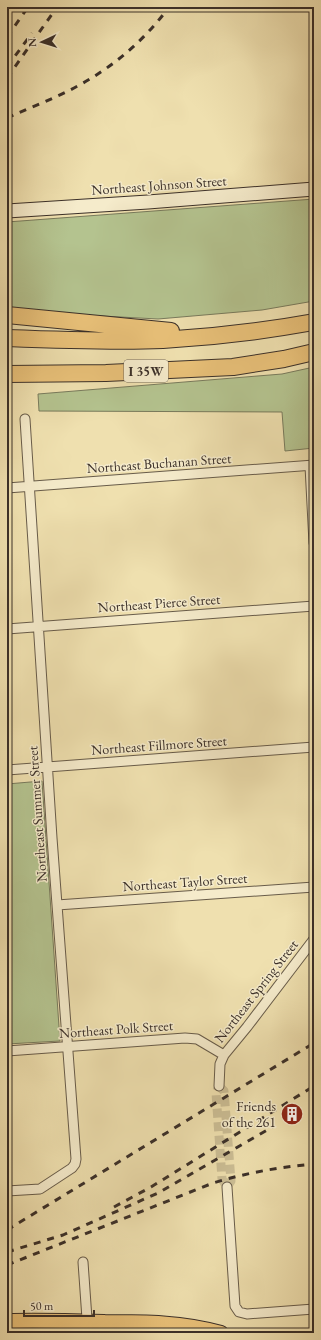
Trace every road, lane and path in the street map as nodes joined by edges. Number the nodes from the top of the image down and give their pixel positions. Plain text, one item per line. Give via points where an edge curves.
1 (314, 190) edge
2 (7, 211) edge
3 (7, 315) edge
4 (314, 322) edge
5 (217, 335) junction
6 (7, 338) edge
7 (314, 352) edge
8 (7, 374) edge
9 (25, 419) dead end
10 (312, 465) edge
11 (29, 486) junction
12 (7, 488) edge
13 (314, 543) edge
14 (314, 606) edge
15 (38, 626) junction
16 (7, 629) edge
17 (314, 747) edge
18 (48, 767) junction
19 (7, 770) edge
20 (314, 887) edge
21 (57, 905) junction
22 (314, 939) edge
23 (68, 1047) junction
24 (7, 1051) edge
25 (224, 1055) junction
26 (219, 1086) tunnel mouth
27 (227, 1188) dead end
28 (7, 1192) edge
29 (83, 1262) dead end
30 (314, 1309) edge
31 (7, 1321) edge
32 (87, 1327) edge
33 (221, 1333) edge

1 - 2 street, Northeast Johnson Street
3 - 5 highway
4 - 5 highway, I 35W
5 - 6 highway, I 35W via 162,340
7 - 8 highway, I 35W via 234,367 106,373
9 - 11 street, Northeast Summer Street
10 - 11 street, Northeast Buchanan Street
10 - 13 street
11 - 12 street, Northeast Buchanan Street
11 - 15 street, Northeast Summer Street
14 - 15 street, Northeast Pierce Street
15 - 16 street, Northeast Pierce Street
15 - 18 street, Northeast Summer Street
17 - 18 street, Northeast Fillmore Street
18 - 19 street, Northeast Fillmore Street
18 - 21 street, Northeast Summer Street
20 - 21 street, Northeast Taylor Street
21 - 23 street, Northeast Summer Street
22 - 25 street, Northeast Spring Street
23 - 24 street, Northeast Polk Street
23 - 25 street, Northeast Polk Street via 185,1038 197,1039
23 - 28 street, Northeast Summer Street via 75,1164 69,1171 40,1189
25 - 26 street, Northeast Spring Street via 220,1064
27 - 30 street via 235,1306 239,1312 248,1314
29 - 32 street
31 - 32 main road
32 - 33 main road via 158,1323

